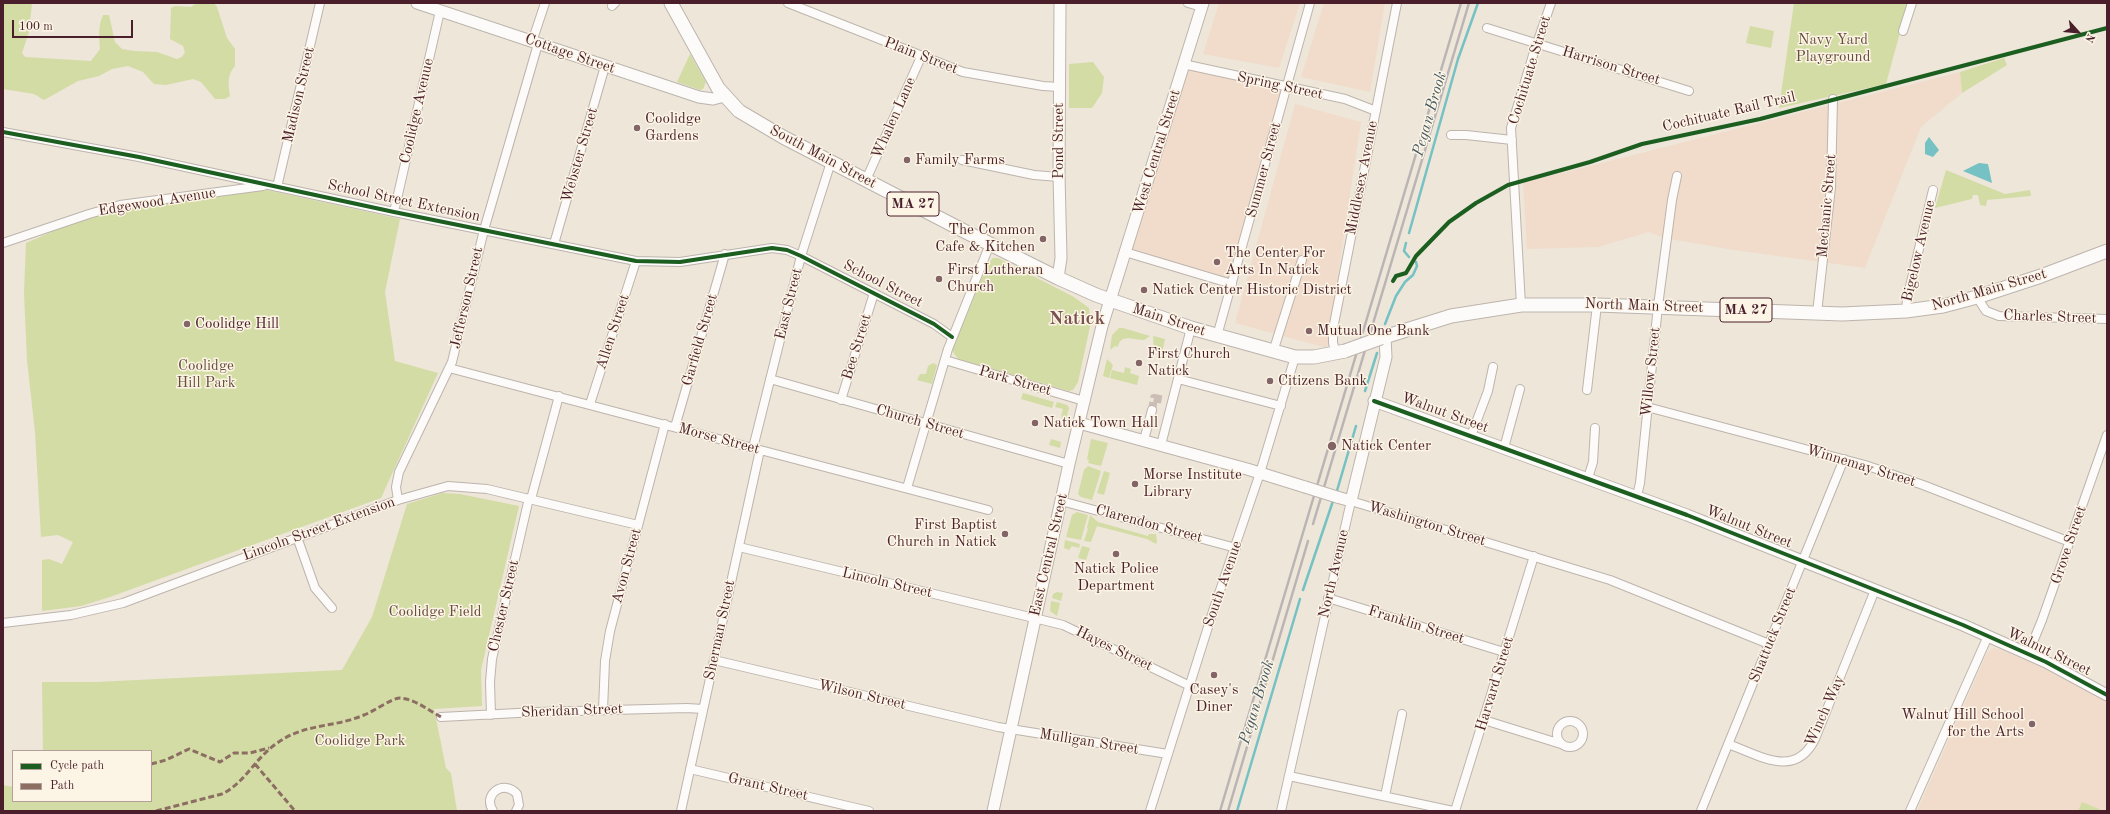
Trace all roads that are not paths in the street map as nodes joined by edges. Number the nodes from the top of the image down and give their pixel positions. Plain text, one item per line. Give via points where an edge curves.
1 (320, 3) edge
2 (417, 3) edge
3 (545, 3) edge
4 (671, 3) edge
5 (788, 3) edge
6 (1060, 3) edge
7 (1188, 3) edge
8 (1310, 3) edge
9 (1397, 3) edge
10 (1551, 3) edge
11 (1912, 3) edge
12 (1202, 5) edge
13 (434, 7) edge
14 (1487, 28) dead end
15 (1903, 31) dead end
16 (535, 43) junction
17 (1536, 44) junction
18 (921, 56) junction
19 (1183, 64) junction
20 (605, 66) junction
21 (1058, 87) junction
22 (1286, 87) junction
23 (1688, 91) dead end
24 (724, 96) junction
25 (1833, 99) dead end
26 (1376, 110) junction
27 (3, 132) edge
28 (1451, 135) dead end
29 (1512, 140) junction
30 (962, 160) dead end
31 (830, 162) junction
32 (1677, 176) dead end
33 (1059, 177) junction
34 (866, 180) junction
35 (268, 185) junction
36 (278, 187) junction
37 (1933, 190) dead end
38 (394, 212) junction
39 (484, 230) junction
40 (3, 243) edge
41 (554, 244) junction
42 (990, 244) junction
43 (2107, 251) edge
44 (1125, 252) junction
45 (725, 254) junction
46 (801, 256) junction
47 (1302, 260) dead end
48 (636, 261) junction
49 (1058, 278) junction
50 (1232, 284) junction
51 (874, 293) junction
52 (1976, 297) junction
53 (1110, 300) junction
54 (1597, 304) junction
55 (1521, 305) junction
56 (1658, 306) junction
57 (1906, 312) junction
58 (1817, 313) junction
59 (2107, 319) edge
60 (1191, 328) junction
61 (1217, 336) junction
62 (952, 337) junction
63 (1383, 338) junction
64 (1273, 352) junction
65 (1340, 352) junction
66 (1296, 357) junction
67 (945, 360) junction
68 (1493, 367) dead end
69 (449, 368) junction
70 (1178, 378) junction
71 (770, 379) junction
72 (1520, 389) dead end
73 (1587, 390) dead end
74 (559, 396) junction
75 (841, 400) junction
76 (1084, 401) junction
77 (1374, 401) junction
78 (590, 404) junction
79 (1282, 406) junction
80 (1647, 407) junction
81 (1152, 410) tunnel mouth
82 (926, 423) junction
83 (1079, 423) junction
84 (666, 424) junction
85 (675, 427) junction
86 (1596, 428) dead end
87 (2107, 435) edge
88 (1471, 436) junction
89 (1144, 440) junction
90 (1161, 445) junction
91 (2105, 446) edge
92 (1504, 448) junction
93 (756, 449) junction
94 (1844, 459) junction
95 (1069, 464) junction
96 (1260, 473) junction
97 (1588, 478) junction
98 (907, 488) junction
99 (1637, 496) junction
100 (530, 499) junction
101 (398, 500) junction
102 (1061, 501) junction
103 (1351, 501) junction
104 (988, 510) dead end
105 (638, 525) junction
106 (296, 537) junction
107 (2070, 542) junction
108 (739, 547) junction
109 (1236, 548) junction
110 (1534, 556) junction
111 (1802, 562) junction
112 (1875, 590) junction
113 (1328, 598) junction
114 (332, 608) dead end
115 (1035, 618) junction
116 (3, 623) edge
117 (1988, 636) junction
118 (1769, 644) junction
119 (1504, 652) junction
120 (2028, 654) junction
121 (714, 660) junction
122 (1190, 686) junction
123 (2107, 695) edge
124 (703, 709) junction
125 (603, 710) junction
126 (1402, 714) dead end
127 (491, 715) junction
128 (441, 717) dead end
129 (1484, 720) junction
130 (1010, 730) junction
131 (1561, 744) dead end
132 (1728, 744) junction
133 (1168, 754) junction
134 (690, 769) junction
135 (1289, 776) junction
136 (1385, 796) junction
137 (518, 810) edge
138 (493, 811) edge
139 (681, 811) edge
140 (869, 811) edge
141 (993, 811) edge
142 (1150, 811) edge
143 (1281, 811) edge
144 (1454, 811) edge
145 (1701, 811) edge
146 (1910, 811) edge

1 - 36 street, Madison Street
2 - 13 street, Cottage Street
3 - 16 street, Jefferson Street
4 - 24 main road, South Main Street / MA 27
5 - 18 street, Plain Street
6 - 21 street, Pond Street
7 - 12 street
8 - 22 street, Summer Street
9 - 26 street, Middlesex Avenue
10 - 17 street, Cochituate Street
11 - 15 street
12 - 19 street, West Central Street
13 - 16 street, Cottage Street
13 - 38 street, Coolidge Avenue
14 - 17 street, Harrison Street
16 - 20 street, Cottage Street
16 - 39 street, Jefferson Street
17 - 23 street, Harrison Street
17 - 29 street, Cochituate Street via 1512,123
18 - 21 street, Plain Street via 974,75
18 - 34 street, Whalen Lane
19 - 22 street, Spring Street
19 - 44 street, West Central Street
20 - 24 street, Cottage Street via 702,98
20 - 41 street, Webster Street
21 - 33 street, Pond Street
22 - 26 street, Spring Street via 1345,99
22 - 50 street, Summer Street
24 - 31 main road, South Main Street / MA 27 via 739,111 759,124
25 - 58 street, Mechanic Street via 1831,187
26 - 65 street, Middlesex Avenue via 1333,329 1332,343
27 - 35 street, School Street Extension via 139,157
28 - 29 street
29 - 55 street, Cochituate Street
30 - 33 street via 1034,175
31 - 34 main road, South Main Street / MA 27
31 - 46 street, East Street
32 - 56 street, Willow Street
33 - 49 street, Pond Street via 1061,258
34 - 42 main road, South Main Street / MA 27
35 - 36 street, School Street Extension
35 - 40 street, Edgewood Avenue via 120,205
36 - 38 street, School Street Extension
37 - 57 street, Bigelow Avenue
38 - 39 street, School Street Extension
39 - 41 street, School Street Extension
39 - 69 street, Jefferson Street
41 - 48 street, School Street Extension
42 - 49 main road, South Main Street / MA 27
42 - 62 street
43 - 52 main road, North Main Street / MA 27
44 - 50 street
44 - 53 street, West Central Street
45 - 46 street, School Street Extension via 772,248 787,250
45 - 48 street, School Street Extension via 680,262
45 - 85 street, Garfield Street
46 - 51 street, School Street
46 - 71 street, East Street
47 - 64 street
48 - 78 street, Allen Street
49 - 53 main road, South Main Street / MA 27
50 - 61 street, Summer Street
51 - 62 street, School Street via 934,324
51 - 75 street, Bee Street
52 - 57 main road, North Main Street / MA 27
52 - 59 street, Charles Street via 1986,311 1999,316
53 - 60 main road, Main Street / MA 27
53 - 76 street, East Central Street
54 - 55 main road, North Main Street / MA 27
54 - 56 main road, North Main Street / MA 27
54 - 73 street
55 - 63 main road, North Main Street / MA 27 via 1491,308 1446,318
56 - 58 main road, North Main Street / MA 27
56 - 80 street, Willow Street
57 - 58 main road, North Main Street / MA 27
60 - 61 main road, Main Street / MA 27
60 - 70 street
61 - 64 main road, Main Street / MA 27
62 - 67 street
63 - 65 main road, North Main Street / MA 27, bridge
63 - 77 street, North Avenue via 1386,357
64 - 66 main road, Main Street / MA 27
65 - 66 main road, Main Street / MA 27 via 1314,357
66 - 79 street, South Avenue
67 - 76 street, Park Street
67 - 82 street
68 - 88 street via 1488,391
69 - 74 street, Morse Street
69 - 101 street, Jefferson Street via 400,472 396,487
70 - 79 street
70 - 90 street via 1168,401
71 - 75 street, Church Street
71 - 93 street, East Street
72 - 92 street
74 - 78 street, Morse Street
74 - 100 street, Chester Street
75 - 82 street, Church Street
76 - 83 street, East Central Street
77 - 88 street, Walnut Street
77 - 103 street, North Avenue
78 - 84 street, Morse Street
79 - 96 street, South Avenue
80 - 94 street, Winnemay Street
80 - 99 street, Willow Street
81 - 89 street
82 - 95 street, Church Street
82 - 98 street
83 - 89 street, Washington Street
83 - 95 street, East Central Street
84 - 85 street, Morse Street
84 - 105 street, Avon Street
85 - 93 street, Morse Street
86 - 97 street via 1593,462
87 - 91 street, Grove Street
88 - 92 street, Walnut Street
89 - 90 street, Washington Street
90 - 96 street, Washington Street
91 - 107 street, Grove Street
92 - 97 street, Walnut Street
93 - 98 street, Morse Street
93 - 108 street, Sherman Street
94 - 107 street, Winnemay Street via 1923,485
94 - 111 street, Shattuck Street
95 - 102 street, East Central Street
96 - 103 street, Washington Street, bridge
96 - 109 street, South Avenue
97 - 99 street, Walnut Street
98 - 104 street, Morse Street
99 - 111 street, Walnut Street
100 - 101 street, Lincoln Street Extension via 457,485 429,490
100 - 105 street, Lincoln Street Extension
100 - 127 street, Chester Street via 492,659
101 - 106 street, Lincoln Street Extension
102 - 109 street, Clarendon Street
102 - 115 street, East Central Street
103 - 110 street, Washington Street
103 - 113 street, North Avenue
105 - 125 street, Avon Street via 607,646
106 - 114 street via 315,588
106 - 116 street, Lincoln Street Extension via 113,606 71,615
107 - 120 street, Grove Street
108 - 115 street, Lincoln Street
108 - 121 street, Sherman Street
109 - 122 street, South Avenue
110 - 118 street, Washington Street via 1610,580
110 - 119 street, Harvard Street
111 - 112 street, Walnut Street
111 - 118 street, Shattuck Street
112 - 117 street, Walnut Street
112 - 132 street, Winch Way via 1815,739 1804,755 1790,762 1778,762
113 - 119 street, Franklin Street
113 - 135 street, North Avenue
115 - 122 street, Hayes Street via 1076,630
115 - 130 street, East Central Street
117 - 120 street, Walnut Street
117 - 146 street
118 - 132 street, Shattuck Street
119 - 129 street, Harvard Street
120 - 123 street, Walnut Street
121 - 124 street, Sherman Street
121 - 130 street, Wilson Street
122 - 133 street, South Avenue
124 - 125 street, Sheridan Street
124 - 134 street, Sherman Street
125 - 127 street, Sheridan Street
126 - 136 street
127 - 128 street, Sheridan Street
129 - 131 street
129 - 144 street, Harvard Street
130 - 133 street, Mulligan Street
130 - 141 street, East Central Street
132 - 145 street, Shattuck Street
133 - 142 street, South Avenue
134 - 139 street, Sherman Street
134 - 140 street, Grant Street
135 - 136 street
135 - 143 street, North Avenue
136 - 144 street
137 - 138 street via 517,794 505,787 497,789 492,794 490,805

